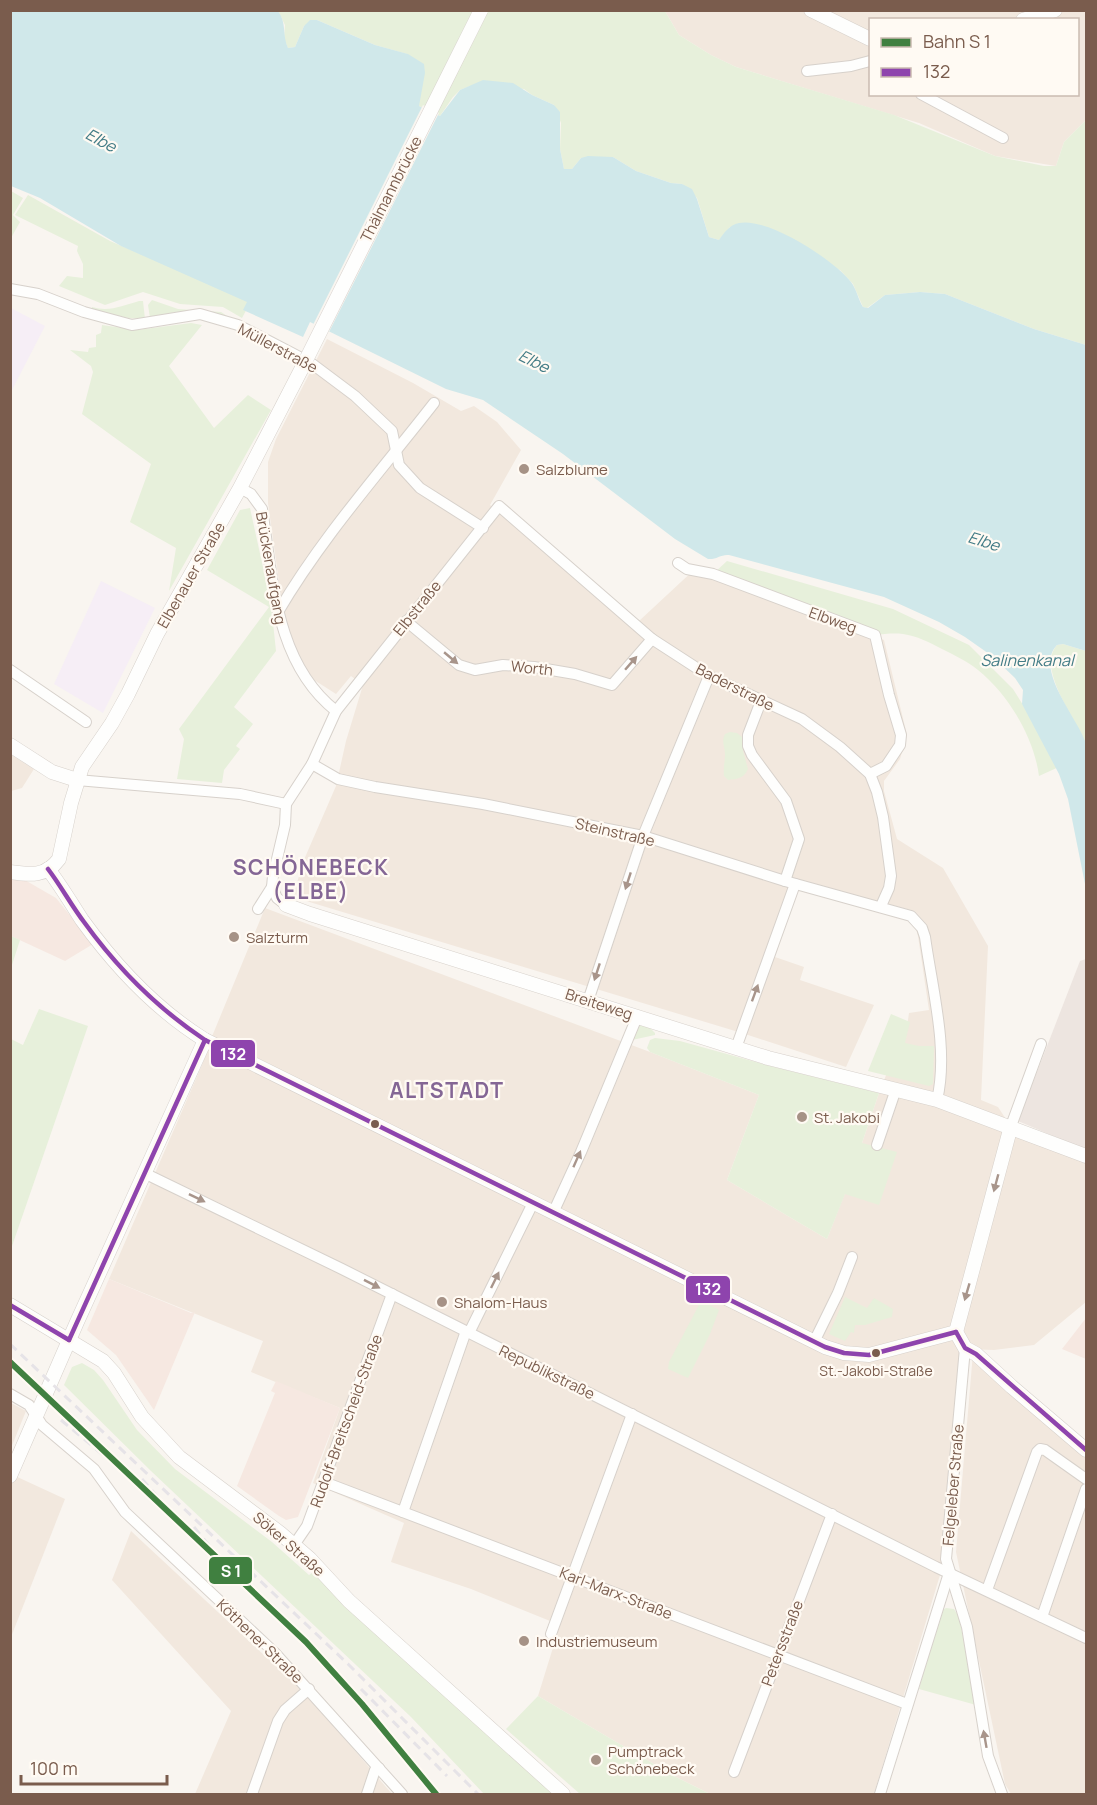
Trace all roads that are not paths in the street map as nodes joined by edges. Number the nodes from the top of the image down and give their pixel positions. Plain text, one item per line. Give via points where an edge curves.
1 (480, 10) edge
2 (811, 10) edge
3 (1055, 10) edge
4 (1029, 18) edge
5 (869, 39) edge
6 (869, 62) edge
7 (807, 71) dead end
8 (925, 96) edge
9 (1003, 138) dead end
10 (10, 289) edge
11 (302, 368) joint
12 (435, 403) dead end
13 (397, 450) junction
14 (240, 488) junction
15 (499, 506) joint
16 (483, 528) junction
17 (678, 563) dead end
18 (278, 612) junction
19 (406, 621) junction
20 (652, 639) junction
21 (10, 670) edge
22 (709, 676) junction
23 (761, 701) junction
24 (336, 711) junction
25 (86, 722) dead end
26 (10, 745) edge
27 (312, 764) junction
28 (870, 774) junction
29 (77, 780) junction
30 (286, 804) junction
31 (642, 836) junction
32 (48, 869) junction
33 (10, 872) edge
34 (790, 883) junction
35 (272, 887) junction
36 (286, 905) joint
37 (881, 906) junction
38 (258, 909) dead end
39 (588, 1001) junction
40 (637, 1017) junction
41 (205, 1040) junction
42 (1041, 1044) dead end
43 (736, 1048) junction
44 (896, 1089) junction
45 (937, 1100) junction
46 (1011, 1126) junction
47 (877, 1145) dead end
48 (1086, 1156) edge
49 (144, 1173) junction
50 (533, 1203) junction
51 (553, 1213) junction
52 (852, 1257) dead end
53 (392, 1294) junction
54 (10, 1305) edge
55 (468, 1332) junction
56 (956, 1332) junction
57 (69, 1340) junction
58 (814, 1342) junction
59 (965, 1348) junction
60 (10, 1394) edge
61 (632, 1414) junction
62 (36, 1417) junction
63 (1086, 1450) edge
64 (10, 1476) edge
65 (1086, 1479) edge
66 (324, 1482) junction
67 (1086, 1489) edge
68 (403, 1512) junction
69 (832, 1514) junction
70 (294, 1545) junction
71 (949, 1573) junction
72 (573, 1577) junction
73 (987, 1590) junction
74 (1042, 1617) junction
75 (551, 1634) dead end
76 (1086, 1638) edge
77 (777, 1655) junction
78 (309, 1689) junction
79 (907, 1704) junction
80 (379, 1768) junction
81 (734, 1772) dead end
82 (252, 1794) edge
83 (367, 1794) edge
84 (402, 1794) edge
85 (563, 1794) edge
86 (880, 1794) edge
87 (1002, 1794) edge

1 - 11 street, Thälmannbrücke, bridge
2 - 5 street
3 - 4 street
6 - 7 street
8 - 9 street
10 - 13 street, Müllerstraße via 38,294 132,326 200,314 238,325 311,363 355,396 392,431
11 - 14 street, Elbenauer Straße
12 - 13 street
13 - 16 street, Müllerstraße via 399,465 420,488
13 - 18 street via 296,582
14 - 18 street, Brückenaufgang via 251,494 262,509
14 - 29 street, Elbenauer Straße
15 - 16 street, Elbstraße
15 - 20 street, Baderstraße
16 - 19 street, Elbstraße
17 - 28 street, Elbweg via 875,634 901,735 900,745 886,766
18 - 24 street, Brückenaufgang via 294,659
19 -> 20 street, Worth via 459,665 475,670 503,665 534,667 612,685
19 - 24 street, Elbstraße
20 - 22 street, Baderstraße
21 - 25 street
22 - 23 street, Baderstraße
22 - 31 street
23 - 28 street, Baderstraße via 802,719
23 - 34 street via 748,735 748,746 786,801 799,839
24 - 27 street, Elbstraße
26 - 29 street via 52,772
27 - 30 street, Elbstraße
27 - 31 street, Steinstraße via 338,778 365,785
28 - 37 street, Baderstraße via 878,792 891,876
29 - 30 street via 240,794
29 - 32 street, Elbenauer Straße via 59,859
30 - 35 street
31 - 34 street, Steinstraße
31 -> 39 street
32 - 33 street via 33,875
32 - 41 street via 83,920 143,992
34 - 37 street, Steinstraße
43 -> 34 street
35 - 36 street, Breiteweg
35 - 38 street
36 - 39 street, Breiteweg
37 - 45 street, Steinstraße via 915,918 925,937 939,1031 941,1078
39 - 40 street, Breiteweg
40 - 43 street, Breiteweg
51 -> 40 street
41 - 49 street
41 - 50 street
42 - 46 street
43 - 44 street, Breiteweg
44 - 45 street, Breiteweg
44 - 47 street
45 - 46 street, Breiteweg
46 - 48 street, Breiteweg
46 -> 56 street
49 -> 53 street, Republikstraße
49 - 57 street
50 - 51 street
55 -> 50 street
51 - 58 street
52 - 58 street
53 - 55 street, Republikstraße
53 - 66 street, Rudolf-Breitscheid-Straße
54 - 57 street, Söker Straße
55 - 61 street, Republikstraße
55 - 68 street
56 - 58 street via 869,1355 844,1353
56 - 59 street
57 - 62 street
57 - 70 street, Söker Straße via 109,1367 142,1417 179,1456
59 - 63 street
59 - 71 street, Felgeleber Straße via 946,1550
60 - 62 street, Köthener Straße via 29,1405
61 - 69 street, Republikstraße
61 - 72 street
62 - 64 street
62 - 78 street, Köthener Straße via 100,1476 125,1512
65 - 73 street via 1045,1450 1036,1452
66 - 68 street, Karl-Marx-Straße
66 - 70 street, Rudolf-Breitscheid-Straße via 308,1526
67 - 74 street
68 - 72 street, Karl-Marx-Straße
69 - 71 street, Republikstraße
69 - 77 street, Petersstraße
70 - 85 street, Söker Straße via 349,1601
71 - 73 street, Republikstraße
71 - 79 street
87 -> 71 street, Felgeleber Straße via 988,1756 967,1627
72 - 75 street
72 - 77 street, Karl-Marx-Straße
73 - 74 street, Republikstraße
74 - 76 street, Republikstraße
77 - 79 street, Karl-Marx-Straße
77 - 81 street, Petersstraße
78 - 80 street, Köthener Straße
78 - 82 street via 285,1710 279,1721
79 - 86 street
80 - 83 street
80 - 84 street, Köthener Straße

